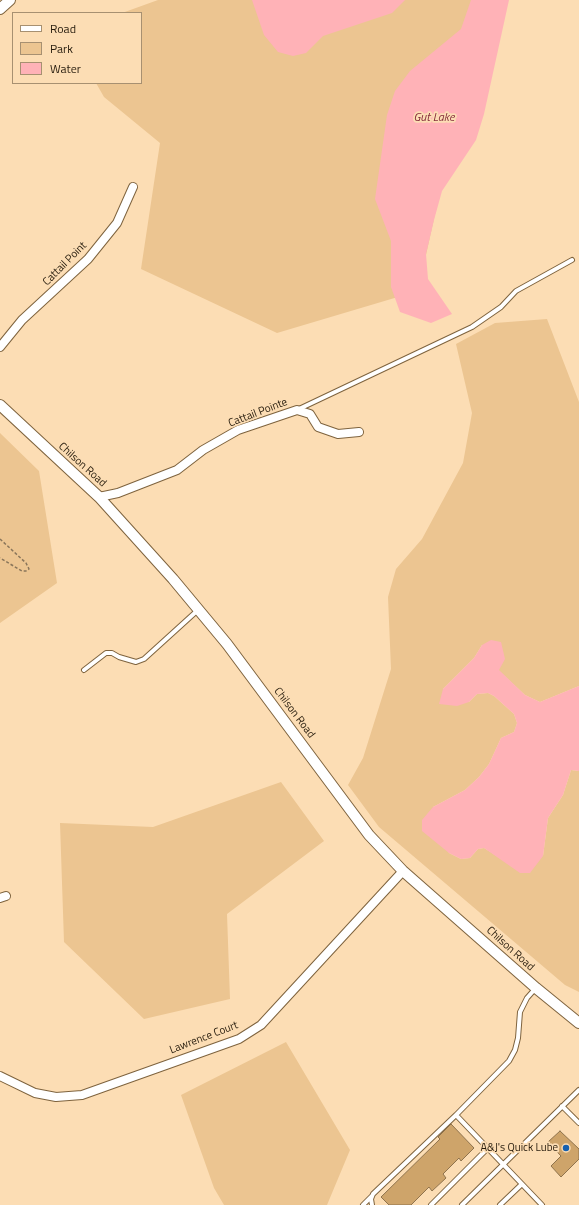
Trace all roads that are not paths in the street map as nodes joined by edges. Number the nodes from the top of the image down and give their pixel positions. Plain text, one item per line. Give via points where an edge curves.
1 (10, 0) edge
2 (0, 9) edge
3 (133, 187) dead end
4 (572, 260) dead end
5 (0, 347) edge
6 (0, 405) edge
7 (297, 410) junction
8 (359, 432) dead end
9 (99, 497) junction
10 (198, 609) junction
11 (84, 670) dead end
12 (404, 871) junction
13 (536, 988) junction
14 (579, 1023) edge
15 (0, 1076) edge
16 (579, 1090) edge
17 (562, 1106) junction
18 (456, 1115) junction
19 (579, 1123) edge
20 (488, 1148) junction
21 (503, 1164) junction
22 (522, 1184) junction
23 (373, 1194) junction
24 (541, 1204) edge
25 (363, 1205) edge
26 (372, 1205) edge
27 (431, 1205) edge
28 (462, 1205) edge
29 (500, 1205) edge

1 - 2 street
3 - 5 street, Cattail Point via 117,223 88,259 22,320
4 - 7 lane via 516,291 501,306 472,327
6 - 9 street, Chilson Road
7 - 8 street, Cattail Pointe via 310,414 318,427 338,434
7 - 9 street, Cattail Pointe via 238,430 203,450 177,470 118,493
9 - 10 street, Chilson Road
10 - 11 lane via 144,659 136,662 112,652 106,653
10 - 12 street, Chilson Road via 354,816
12 - 13 street, Chilson Road
12 - 15 street, Lawrence Court via 261,1025 239,1039 82,1095 56,1097 36,1092
13 - 14 street, Chilson Road
13 - 18 lane via 520,1012 518,1038 509,1061
16 - 17 lane
17 - 19 lane
17 - 21 lane
18 - 20 lane
18 - 23 lane
20 - 21 lane
20 - 27 lane
21 - 22 lane
21 - 28 lane
22 - 24 lane
22 - 29 lane
23 - 25 lane
23 - 26 lane

